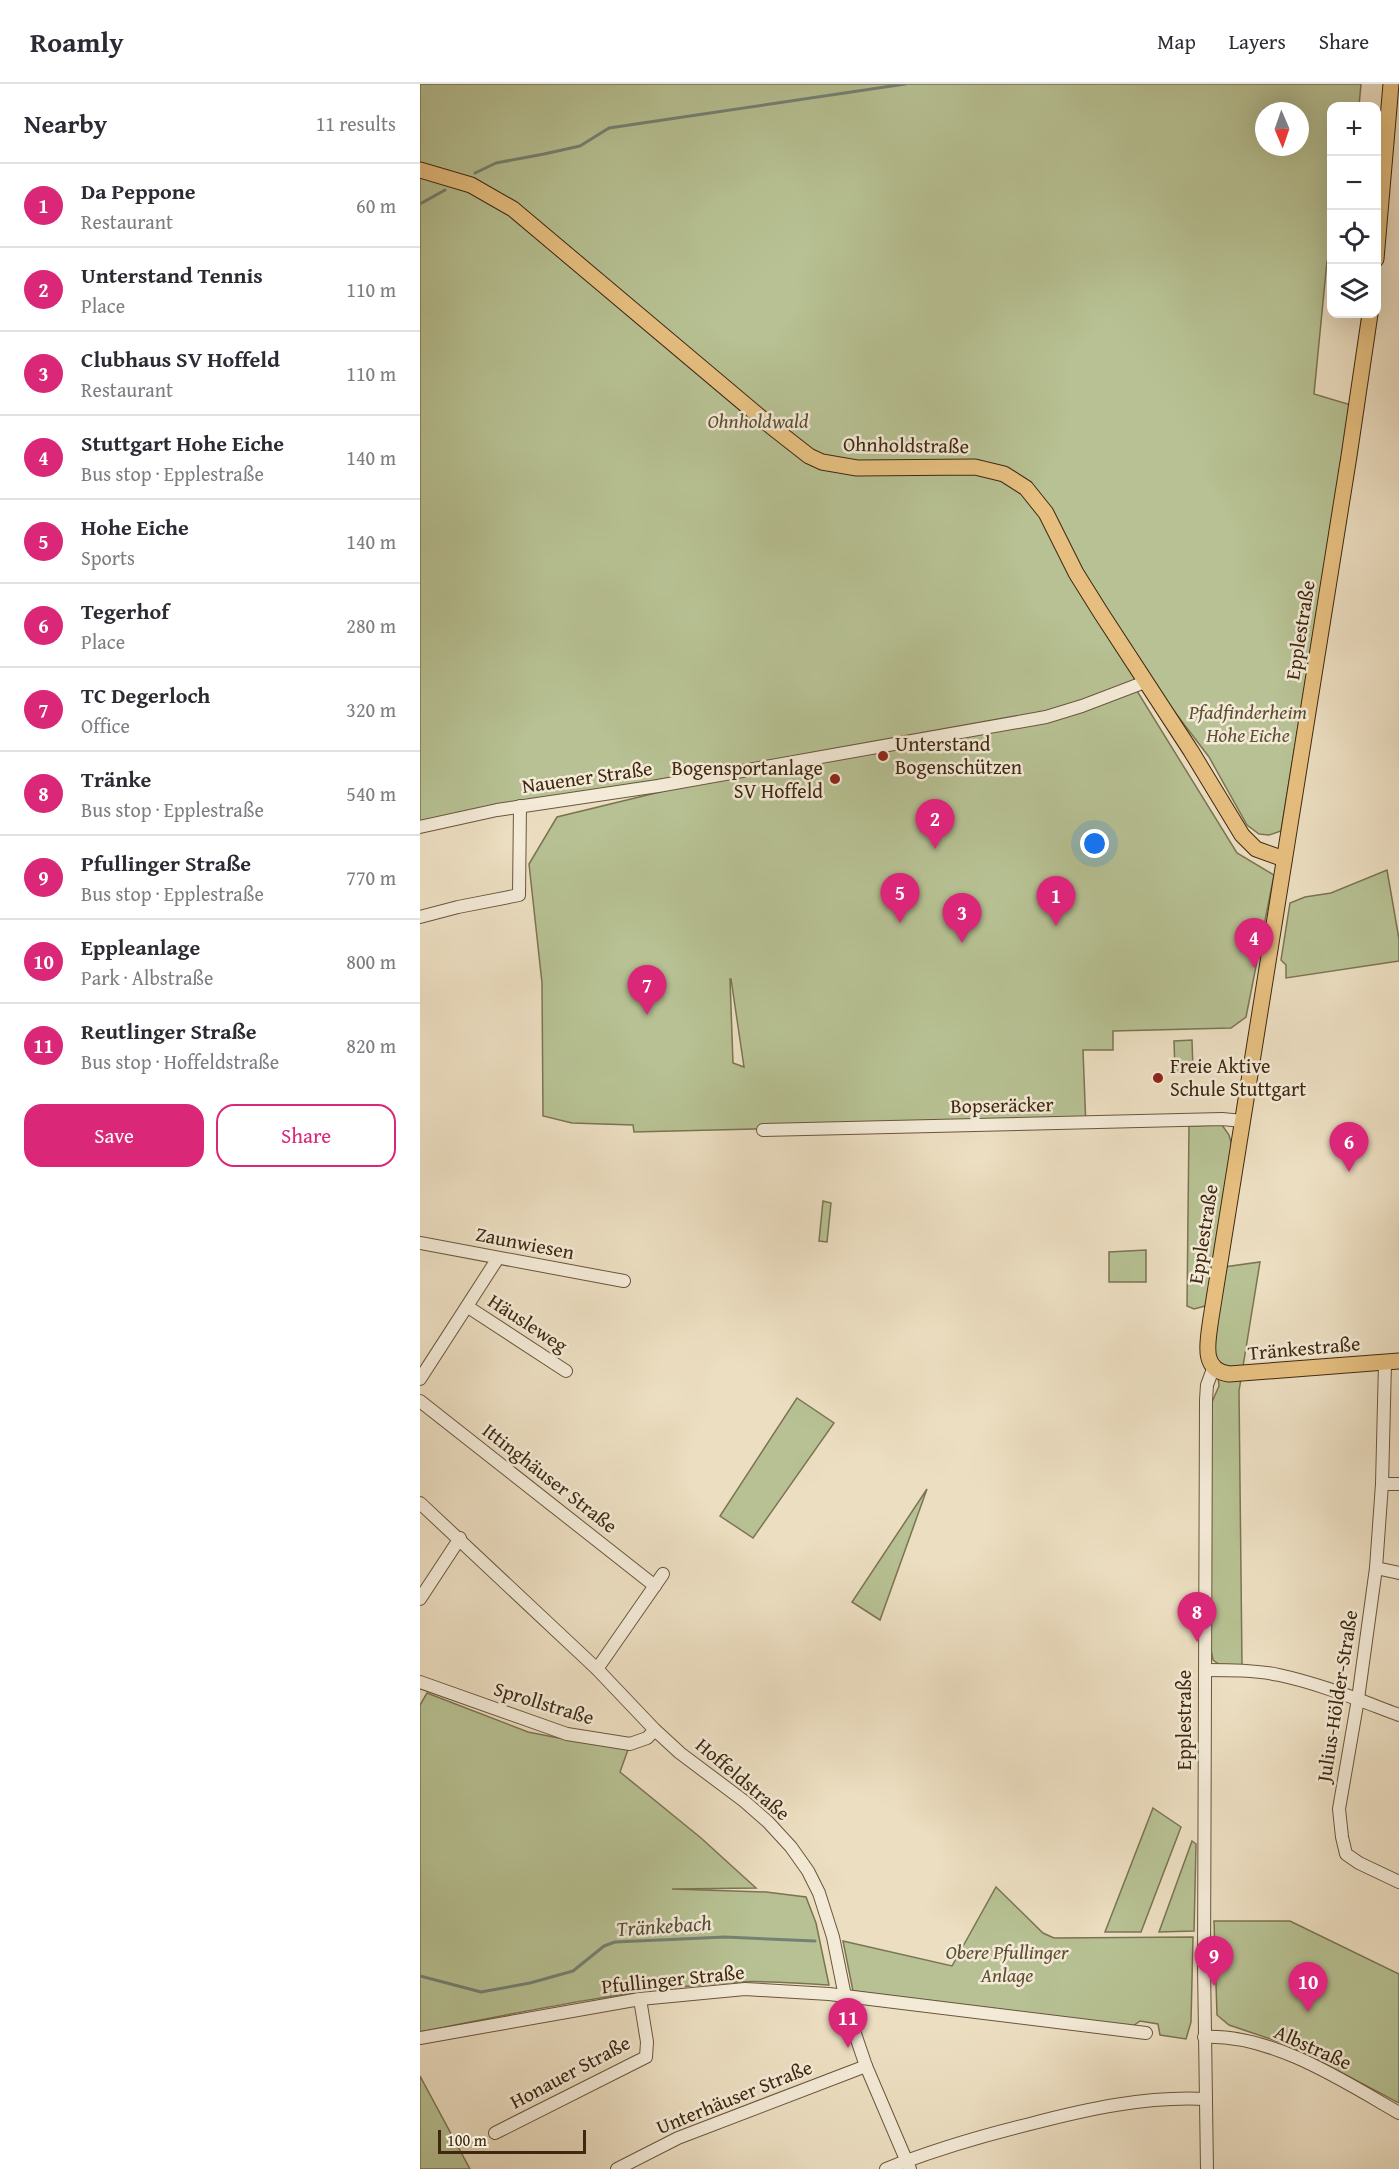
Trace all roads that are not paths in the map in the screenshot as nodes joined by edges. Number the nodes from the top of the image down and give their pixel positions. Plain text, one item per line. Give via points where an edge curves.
1 (1391, 84) edge
2 (420, 170) edge
3 (1381, 210) edge
4 (1369, 318) edge
5 (1145, 682) junction
6 (525, 805) junction
7 (420, 827) edge
8 (1284, 859) junction
9 (420, 917) edge
10 (1243, 1121) junction
11 (763, 1130) dead end
12 (420, 1243) edge
13 (498, 1258) junction
14 (624, 1281) dead end
15 (468, 1307) junction
16 (1392, 1362) edge
17 (1213, 1369) junction
18 (566, 1371) dead end
19 (420, 1378) edge
20 (420, 1401) edge
21 (1382, 1484) junction
22 (1399, 1484) edge
23 (420, 1503) edge
24 (460, 1538) junction
25 (1376, 1568) junction
26 (1399, 1573) edge
27 (663, 1574) dead end
28 (655, 1586) junction
29 (420, 1599) edge
30 (597, 1669) junction
31 (1205, 1670) junction
32 (420, 1682) edge
33 (1358, 1699) junction
34 (1399, 1715) edge
35 (655, 1730) junction
36 (1399, 1882) edge
37 (844, 1996) junction
38 (640, 1999) junction
39 (1146, 2033) dead end
40 (1204, 2037) junction
41 (420, 2038) edge
42 (866, 2066) junction
43 (1206, 2099) junction
44 (1399, 2113) edge
45 (495, 2133) dead end
46 (909, 2165) edge
47 (617, 2169) edge
48 (886, 2169) edge
49 (1207, 2169) edge

1 - 3 main road
2 - 5 main road, Ohnholdstraße via 471,185 513,209 809,456 857,468 975,467 1014,480 1046,513 1076,573
4 - 8 main road, Epplestraße
5 - 6 street, Nauener Straße via 1046,717 658,786
5 - 8 main road, Ohnholdstraße via 1242,835 1256,849
6 - 7 street, Nauener Straße
6 - 9 street via 519,895
8 - 10 main road, Epplestraße
10 - 11 street, Bopseräcker
10 - 17 main road, Epplestraße via 1209,1337
12 - 13 street, Zaunwiesen
13 - 14 street, Zaunwiesen
13 - 15 street
15 - 18 street, Häusleweg
15 - 19 street
16 - 17 main road, Tränkestraße via 1236,1374
16 - 21 street, Julius-Hölder-Straße
17 - 31 street, Epplestraße via 1206,1400
20 - 28 street, Ittinghäuser Straße
21 - 22 street
21 - 25 street, Julius-Hölder-Straße
23 - 24 street, Hoffeldstraße
24 - 29 street
24 - 30 street, Hoffeldstraße
25 - 26 street
25 - 33 street, Julius-Hölder-Straße
27 - 28 street
28 - 30 street
30 - 35 street, Hoffeldstraße
31 - 33 street via 1277,1675
31 - 40 street, Epplestraße
32 - 35 street, Sprollstraße via 567,1734 630,1744 647,1738
33 - 34 street
33 - 36 street, Julius-Hölder-Straße via 1339,1809 1342,1837 1346,1854
35 - 37 street, Hoffeldstraße via 744,1801 791,1847 819,1893 833,1937
37 - 38 street, Pfullinger Straße via 745,1989
37 - 39 street, Pfullinger Straße
37 - 42 street, Hoffeldstraße
38 - 41 street, Pfullinger Straße
38 - 45 street, Honauer Straße via 646,2057
40 - 43 street, Epplestraße
40 - 44 street, Albstraße via 1245,2041 1280,2051
42 - 46 street, Hoffeldstraße
42 - 47 street, Unterhäuser Straße via 678,2138
43 - 46 street via 1112,2105 994,2133
43 - 49 street, Epplestraße
46 - 48 street

